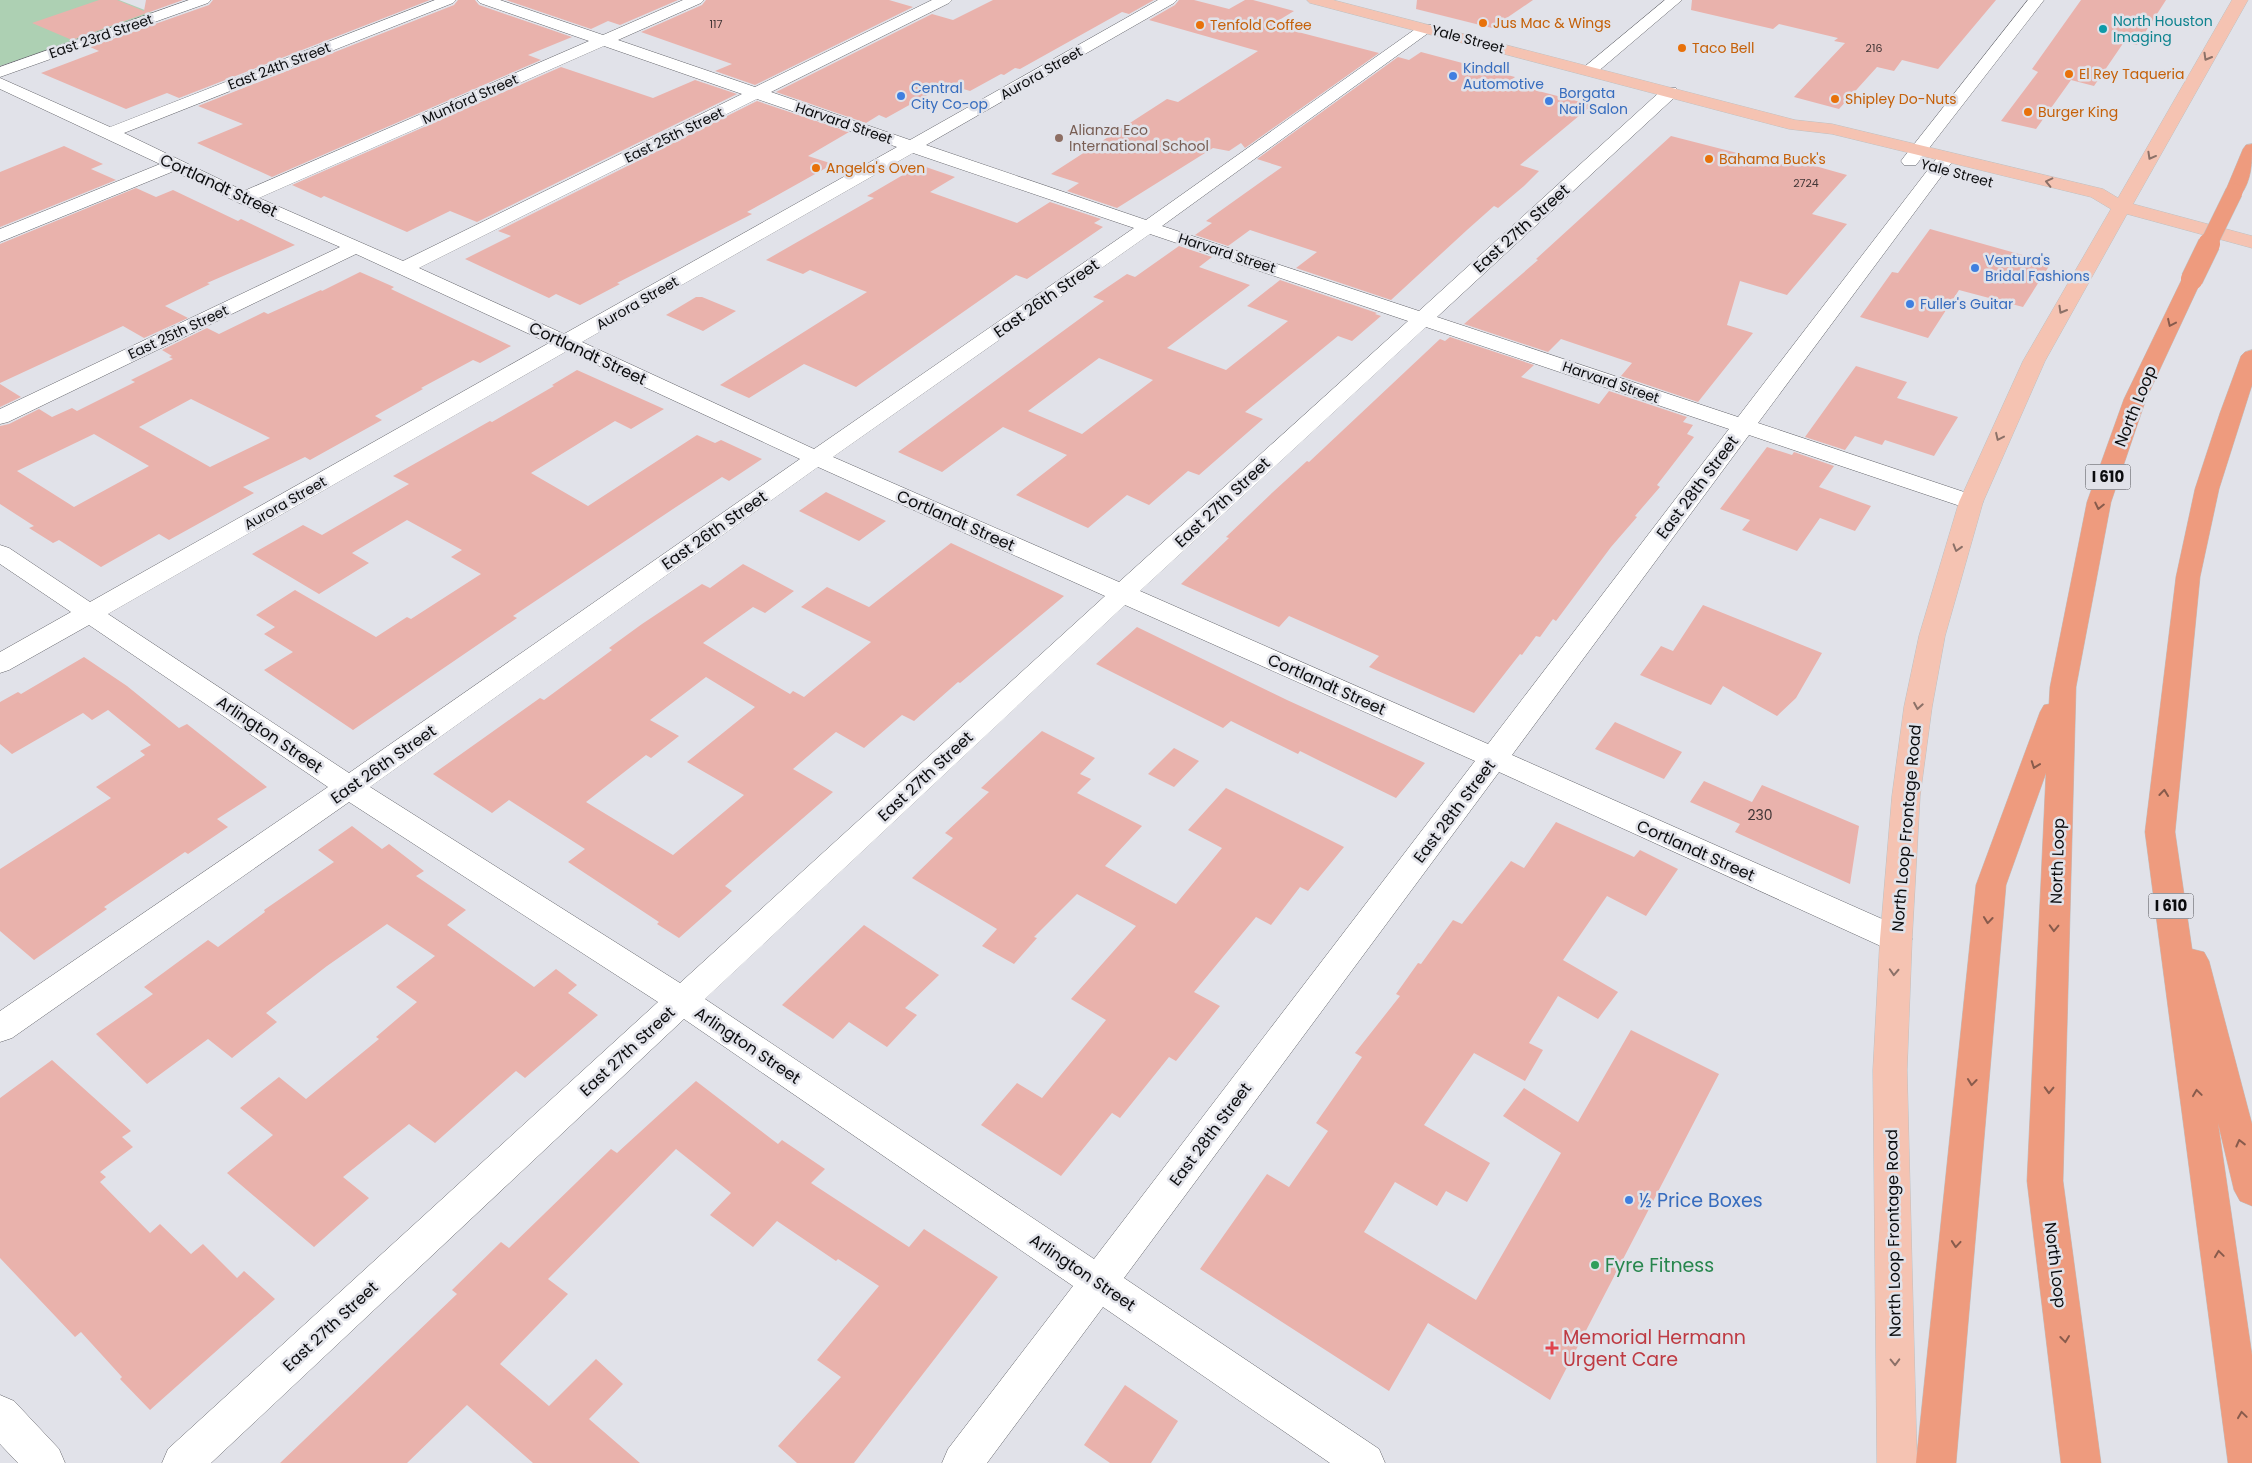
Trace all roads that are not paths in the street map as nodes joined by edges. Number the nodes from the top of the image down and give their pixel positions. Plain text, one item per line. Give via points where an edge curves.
1 (156, 0) edge
2 (203, 0) edge
3 (448, 0) edge
4 (485, 0) edge
5 (696, 0) edge
6 (944, 0) edge
7 (1169, 0) edge
8 (1315, 0) edge
9 (1674, 0) edge
10 (2036, 0) edge
11 (2240, 0) edge
12 (178, 9) junction
13 (1426, 28) junction
14 (604, 41) junction
15 (1589, 71) junction
16 (0, 72) edge
17 (0, 83) edge
18 (21, 92) junction
19 (1670, 92) junction
20 (756, 94) junction
21 (0, 99) edge
22 (110, 132) junction
23 (912, 146) junction
24 (2252, 149) edge
25 (1928, 160) junction
26 (175, 164) junction
27 (244, 198) junction
28 (2121, 207) junction
29 (1148, 227) junction
30 (0, 236) edge
31 (2252, 242) edge
32 (356, 247) junction
33 (403, 268) junction
34 (1422, 318) junction
35 (566, 343) junction
36 (2252, 356) edge
37 (0, 417) edge
38 (1743, 426) junction
39 (816, 458) junction
40 (1971, 502) junction
41 (0, 554) edge
42 (1123, 593) junction
43 (89, 614) junction
44 (0, 664) edge
45 (2063, 687) junction
46 (1494, 758) junction
47 (350, 788) junction
48 (2160, 832) junction
49 (1896, 940) junction
50 (682, 1001) junction
51 (0, 1028) edge
52 (2252, 1190) edge
53 (1098, 1282) junction
54 (0, 1415) edge
55 (45, 1463) edge
56 (182, 1463) edge
57 (962, 1463) edge
58 (1365, 1463) edge
59 (1897, 1463) edge
60 (1936, 1463) edge
61 (2081, 1463) edge
62 (2248, 1463) edge

1 - 12 street
2 - 12 street, East 23rd Street
3 - 22 street, East 24th Street
4 - 14 street, Harvard Street
5 - 14 street, Munford Street
6 - 20 street, East 25th Street
7 - 23 street, Aurora Street
8 - 13 main road, Yale Street
9 - 15 street
10 - 25 street, East 28th Street
11 -> 28 main road, North Loop Frontage Road
12 - 16 street, East 23rd Street
13 - 15 main road, Yale Street
13 - 29 street, East 26th Street
14 - 20 street, Harvard Street
14 - 27 street, Munford Street
15 - 19 main road, Yale Street
17 - 18 street
18 - 21 street
18 - 22 street, Cortlandt Street
19 - 25 main road, Yale Street via 1795,125 1825,137
19 - 34 street, East 27th Street
20 - 23 street, Harvard Street
20 - 33 street, East 25th Street
22 - 26 street, Cortlandt Street
23 - 29 street, Harvard Street
23 - 35 street, Aurora Street
24 -> 45 highway, North Loop / I 610, bridge via 2135,399 2099,502
25 - 28 main road, Yale Street via 2088,208
25 - 38 street, East 28th Street
26 - 27 street, Cortlandt Street
26 - 30 street
27 - 32 street, Cortlandt Street
28 - 31 main road, Yale Street
28 -> 40 main road, North Loop Frontage Road via 2034,361
29 - 34 street, Harvard Street
29 - 39 street, East 26th Street
32 - 33 street, Cortlandt Street
32 - 37 street, East 25th Street
33 - 35 street, Cortlandt Street
34 - 38 street, Harvard Street
34 - 42 street, East 27th Street
35 - 39 street, Cortlandt Street
35 - 43 street, Aurora Street
48 -> 36 highway, I 610 via 2188,577 2207,489
38 - 40 street, Harvard Street
38 - 46 street, East 28th Street
39 - 42 street, Cortlandt Street
39 - 47 street, East 26th Street
40 -> 49 main road, North Loop Frontage Road via 1932,636 1918,707 1906,796
41 - 43 street, Arlington Street
42 - 46 street, Cortlandt Street
42 - 50 street, East 27th Street
43 - 44 street, Aurora Street
43 - 47 street, Arlington Street
45 -> 60 highway via 1991,885
45 -> 61 highway, North Loop / I 610 via 2045,1181
46 - 49 street, Cortlandt Street
46 - 53 street, East 28th Street
47 - 50 street, Arlington Street
47 - 51 street, East 26th Street
52 -> 48 highway
62 -> 48 highway, I 610
49 -> 59 main road, North Loop Frontage Road via 1890,1070
50 - 53 street, Arlington Street
50 - 56 street, East 27th Street
53 - 57 street, East 28th Street
53 - 58 street, Arlington Street
54 - 55 street

